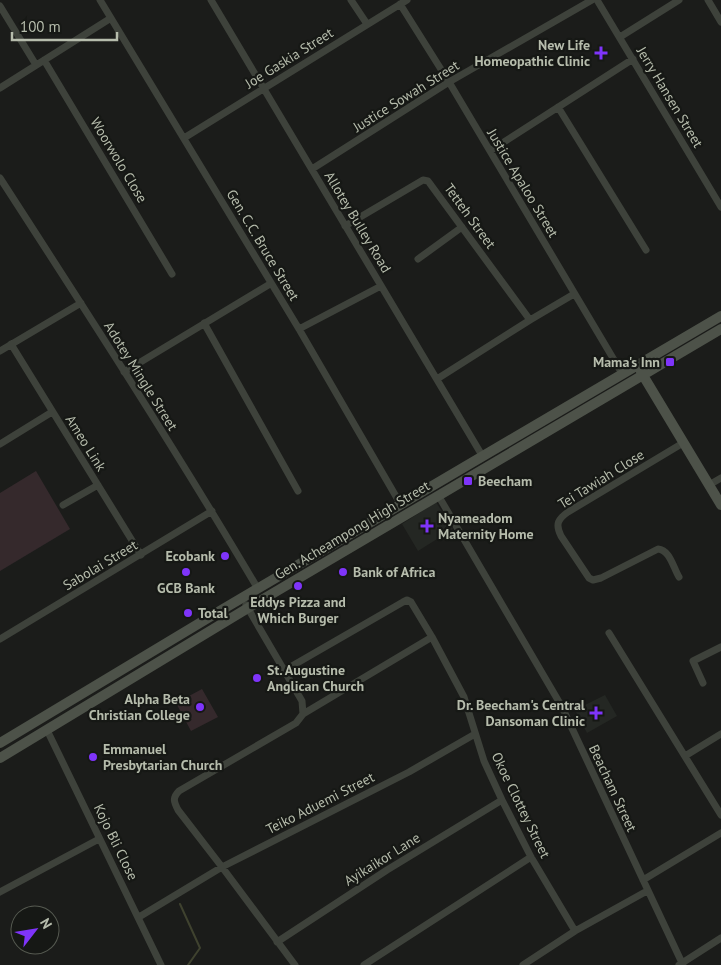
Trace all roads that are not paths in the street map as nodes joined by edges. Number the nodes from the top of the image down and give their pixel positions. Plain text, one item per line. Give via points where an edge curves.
1 (100, 0) edge
2 (210, 0) edge
3 (351, 0) edge
4 (592, 0) edge
5 (597, 0) edge
6 (679, 0) edge
7 (708, 0) edge
8 (404, 2) edge
9 (0, 6) edge
10 (111, 18) junction
11 (721, 22) edge
12 (367, 24) junction
13 (620, 37) junction
14 (633, 59) junction
15 (44, 60) junction
16 (36, 65) junction
17 (449, 82) junction
18 (0, 88) edge
19 (264, 90) junction
20 (558, 107) junction
21 (184, 138) junction
22 (490, 151) junction
23 (312, 169) junction
24 (0, 178) edge
25 (721, 207) edge
26 (345, 226) junction
27 (462, 227) junction
28 (646, 250) dead end
29 (418, 260) dead end
30 (172, 274) dead end
31 (270, 284) junction
32 (381, 286) junction
33 (574, 294) junction
34 (81, 303) junction
35 (721, 316) edge
36 (530, 320) junction
37 (204, 323) junction
38 (299, 329) junction
39 (720, 331) edge
40 (11, 344) junction
41 (0, 350) edge
42 (640, 371) junction
43 (124, 372) junction
44 (623, 375) junction
45 (436, 380) junction
46 (52, 412) junction
47 (683, 443) junction
48 (0, 444) edge
49 (483, 458) junction
50 (721, 478) edge
51 (98, 485) junction
52 (709, 485) junction
53 (298, 491) dead end
54 (438, 495) junction
55 (63, 505) dead end
56 (721, 505) edge
57 (401, 506) junction
58 (212, 511) junction
59 (141, 555) junction
60 (679, 577) dead end
61 (258, 589) junction
62 (242, 598) junction
63 (248, 608) junction
64 (609, 633) dead end
65 (432, 637) junction
66 (0, 639) edge
67 (721, 647) edge
68 (285, 670) junction
69 (703, 683) dead end
70 (303, 714) junction
71 (47, 730) junction
72 (475, 734) junction
73 (721, 734) edge
74 (0, 743) edge
75 (685, 756) junction
76 (0, 758) edge
77 (502, 800) junction
78 (721, 815) edge
79 (721, 833) edge
80 (100, 839) junction
81 (531, 857) junction
82 (222, 867) junction
83 (643, 880) junction
84 (648, 891) junction
85 (0, 892) edge
86 (139, 917) junction
87 (575, 930) junction
88 (721, 938) edge
89 (277, 942) junction
90 (681, 964) edge
91 (161, 965) edge
92 (294, 965) edge
93 (364, 965) edge
94 (523, 965) edge

1 - 10 street, Gen. C.C. Bruce Street
2 - 19 street, Allotey Bulley Road
3 - 12 street
4 - 17 street, Justice Sowah Street
5 - 13 street, Jerry Hansen Street
6 - 13 street
7 - 11 street
8 - 12 street, Joe Gaskia Street
8 - 17 street, Justice Apaloo Street
9 - 16 street
10 - 15 street
10 - 21 street, Gen. C.C. Bruce Street
12 - 19 street, Joe Gaskia Street
13 - 14 street, Jerry Hansen Street
14 - 20 street
14 - 25 street, Jerry Hansen Street
15 - 16 street
15 - 30 street, Woorwolo Close
16 - 18 street
17 - 22 street, Justice Apaloo Street
17 - 23 street, Justice Sowah Street
19 - 21 street, Joe Gaskia Street
19 - 23 street, Allotey Bulley Road
20 - 22 street
20 - 28 street
21 - 31 street, Gen. C.C. Bruce Street
22 - 33 street, Justice Apaloo Street
23 - 26 street, Allotey Bulley Road
24 - 34 street, Adotey Mingle Street
26 - 27 street, Tetteh Street via 423,180 431,184
26 - 32 street, Allotey Bulley Road
27 - 29 street
27 - 36 street, Tetteh Street
31 - 37 street
31 - 38 street, Gen. C.C. Bruce Street
32 - 38 street
32 - 45 street, Allotey Bulley Road
33 - 36 street
33 - 44 street, Justice Apaloo Street
34 - 40 street
34 - 43 street, Adotey Mingle Street
35 - 42 main road, Gen. Acheampong High Street
36 - 45 street
37 - 43 street
37 - 53 street
38 - 57 street, Gen. C.C. Bruce Street
39 - 42 main road, Gen. Acheampong High Street
40 - 41 street
40 - 46 street, Ameo Link
42 - 44 main road, Gen. Acheampong High Street
42 - 47 main road
42 - 54 main road, Gen. Acheampong High Street
43 - 58 street, Adotey Mingle Street
44 - 49 main road, Gen. Acheampong High Street
45 - 49 street, Allotey Bulley Road
46 - 48 street
46 - 51 street, Ameo Link
47 - 52 main road
47 - 60 street, Tei Tawiah Close via 568,512 557,523 561,536 593,580 658,548 666,551
49 - 57 main road, Gen. Acheampong High Street
50 - 52 street
51 - 55 street
51 - 59 street, Ameo Link
52 - 56 main road
54 - 63 main road, Gen. Acheampong High Street
54 - 83 street, Beacham Street via 562,707
57 - 61 main road, Gen. Acheampong High Street
58 - 59 street, Sabolai Street
58 - 61 street, Adotey Mingle Street
59 - 66 street, Sabolai Street
61 - 62 main road, Gen. Acheampong High Street
62 - 63 street
62 - 74 main road, Gen. Acheampong High Street
63 - 68 street
63 - 71 main road, Gen. Acheampong High Street
64 - 75 street
65 - 68 street, Okoe Clottey Street via 407,600
65 - 70 street
65 - 72 street, Okoe Clottey Street via 464,698
67 - 69 street via 693,661
68 - 70 street via 302,701
70 - 82 street via 296,723 174,796 173,802 178,810
71 - 76 main road, Gen. Acheampong High Street
71 - 80 street, Kojo Bli Close
72 - 77 street, Okoe Clottey Street
72 - 82 street, Teiko Aduemi Street via 409,772
73 - 75 street
75 - 78 street
77 - 81 street, Okoe Clottey Street
77 - 89 street, Ayikaikor Lane
79 - 83 street
80 - 85 street
80 - 86 street, Kojo Bli Close
81 - 87 street, Okoe Clottey Street
81 - 93 street
82 - 86 street, Teiko Aduemi Street
82 - 89 street
83 - 84 street, Beacham Street
84 - 87 street
84 - 90 street, Beacham Street
86 - 91 street, Kojo Bli Close
87 - 94 street
88 - 90 street
89 - 92 street

